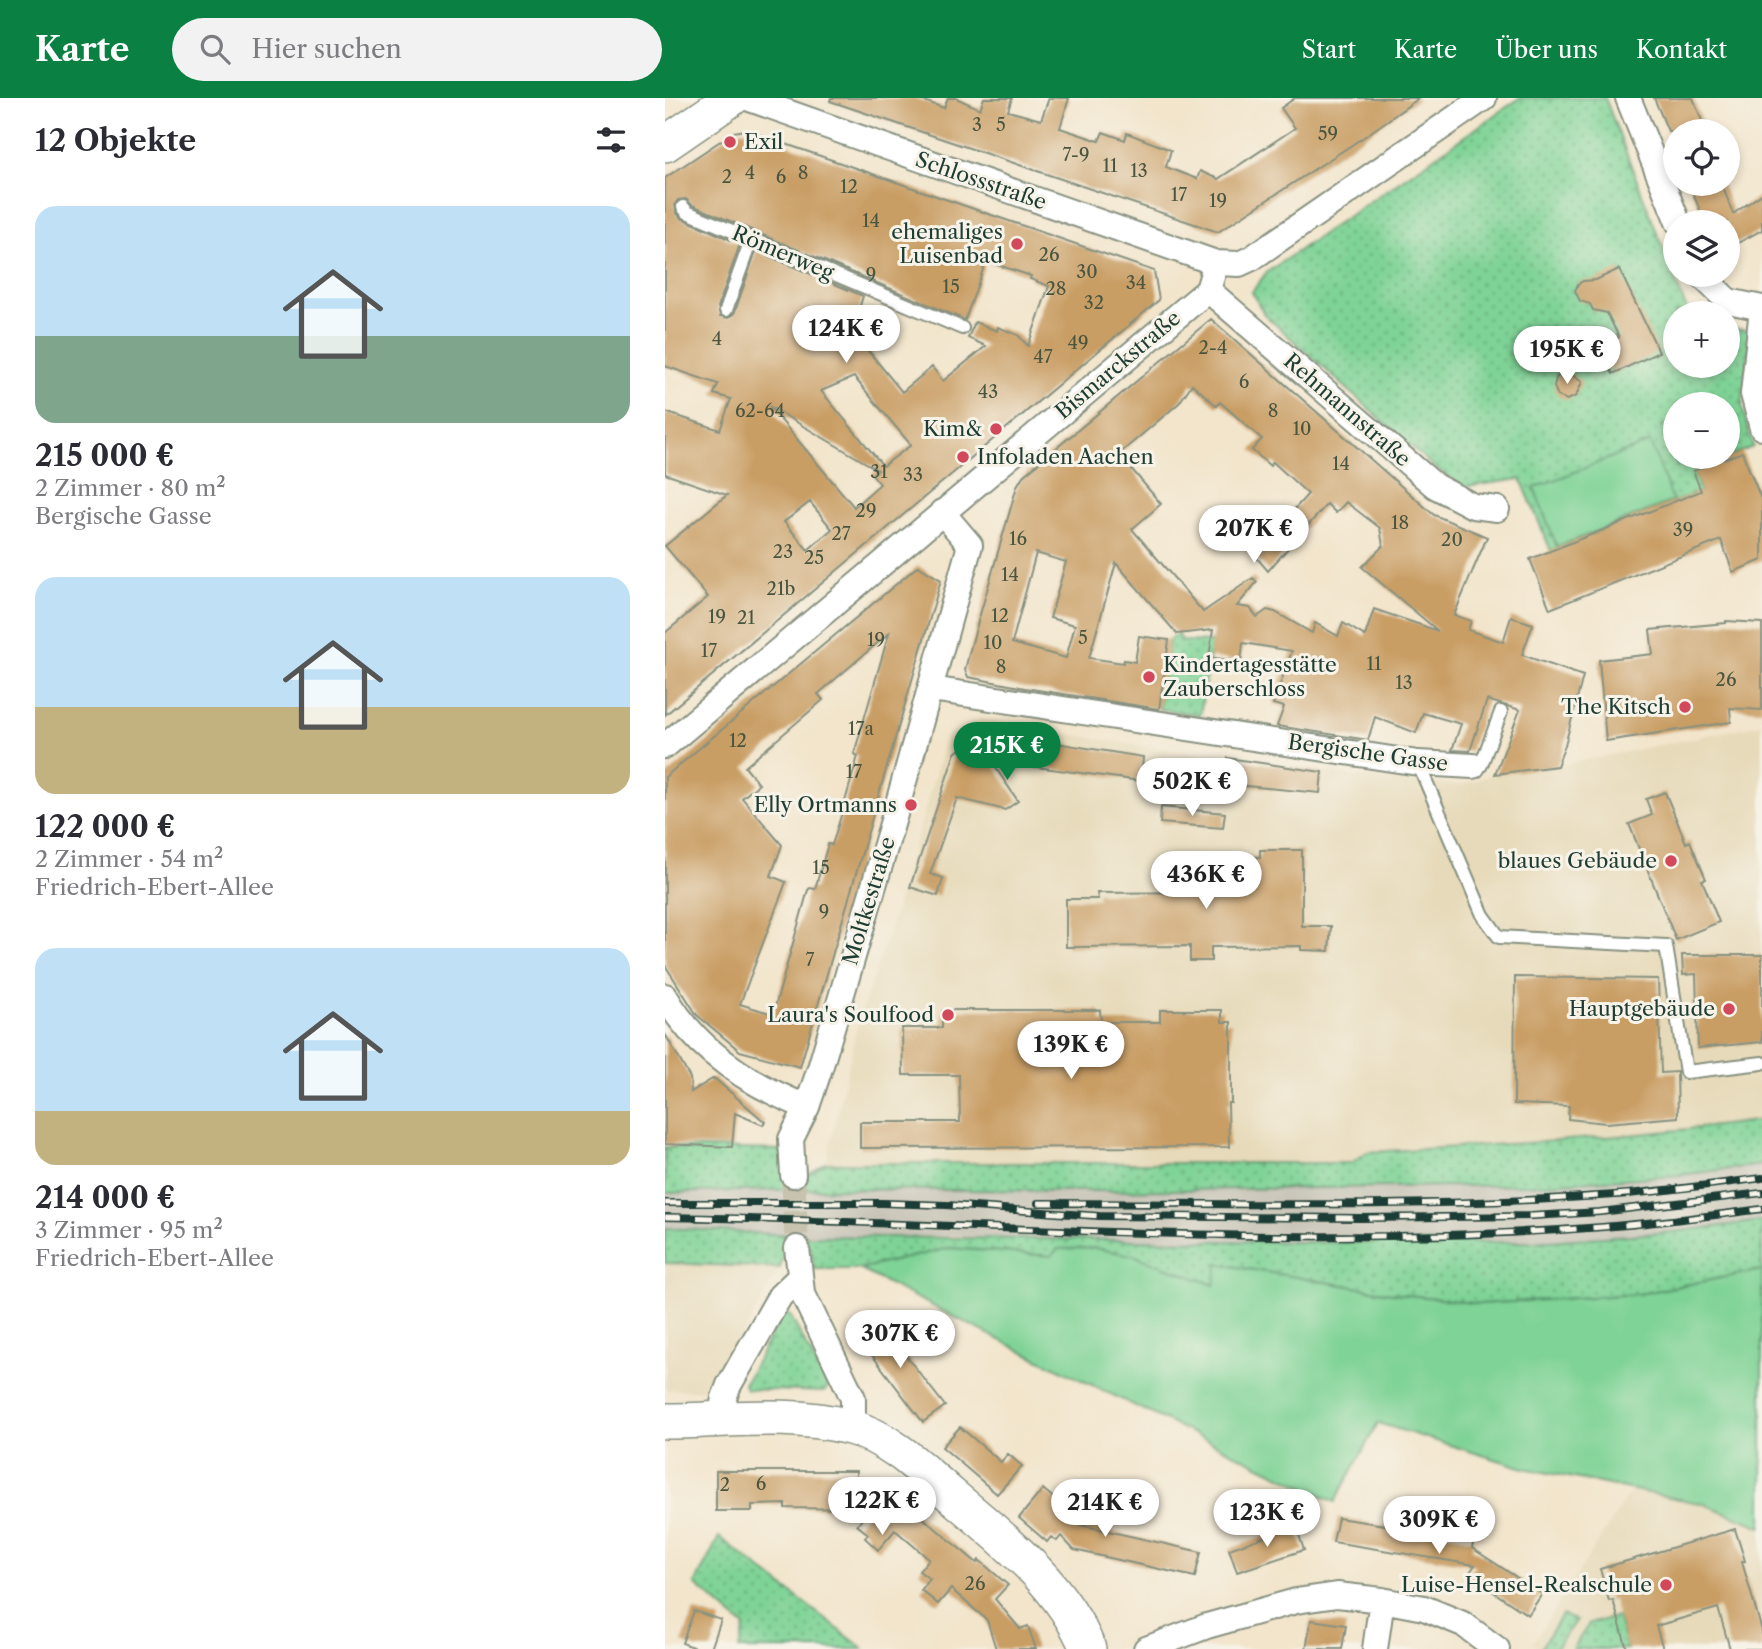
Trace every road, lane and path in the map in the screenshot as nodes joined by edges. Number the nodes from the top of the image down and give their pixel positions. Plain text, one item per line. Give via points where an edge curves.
1 (732, 98) edge
2 (747, 98) edge
3 (1484, 98) edge
4 (1628, 98) edge
5 (665, 144) edge
6 (683, 207) dead end
7 (1673, 210) edge
8 (751, 240) junction
9 (1216, 263) junction
10 (1713, 287) edge
11 (1208, 290) junction
12 (1762, 292) edge
13 (1762, 308) edge
14 (726, 310) dead end
15 (962, 328) dead end
16 (1762, 428) edge
17 (1497, 509) dead end
18 (942, 512) junction
19 (931, 689) junction
20 (1501, 712) dead end
21 (665, 746) edge
22 (1418, 763) junction
23 (1473, 766) joint
24 (665, 996) edge
25 (1762, 1063) edge
26 (807, 1107) junction
27 (793, 1175) tunnel mouth
28 (797, 1248) tunnel mouth
29 (800, 1277) junction
30 (719, 1420) junction
31 (667, 1428) edge
32 (853, 1428) junction
33 (1383, 1600) junction
34 (1088, 1649) edge
35 (1146, 1649) edge
36 (1375, 1649) edge
37 (1497, 1649) edge

1 - 5 main road
2 - 9 street, Schlossstraße
3 - 9 street via 1252,258 1239,264
4 - 7 street
6 - 8 lane, Römerweg
8 - 14 lane
8 - 15 lane, Römerweg
9 - 11 street
10 - 13 street via 1728,301
11 - 17 street, Rehmannstraße via 1435,486 1473,506
11 - 18 street, Bismarckstraße
12 - 13 street
13 - 16 street via 1753,394
18 - 19 street, Moltkestraße via 970,545
18 - 21 street, Bismarckstraße
19 - 22 street, Bergische Gasse
19 - 26 street, Moltkestraße
20 - 23 lane via 1481,765
22 - 23 street, Bergische Gasse
22 - 25 lane via 1483,915 1499,937 1666,946 1686,1072
24 - 26 street via 677,1017 708,1049 752,1082
26 - 27 street, Moltkestraße via 791,1139
28 - 29 street
29 - 30 street via 780,1296 729,1385
29 - 32 street via 802,1292 853,1398
30 - 31 main road
30 - 32 main road via 816,1420
32 - 34 main road via 902,1454 1012,1547 1048,1585
33 - 35 street via 1337,1595 1296,1601 1206,1626
33 - 36 street
33 - 37 street via 1423,1608 1462,1624

